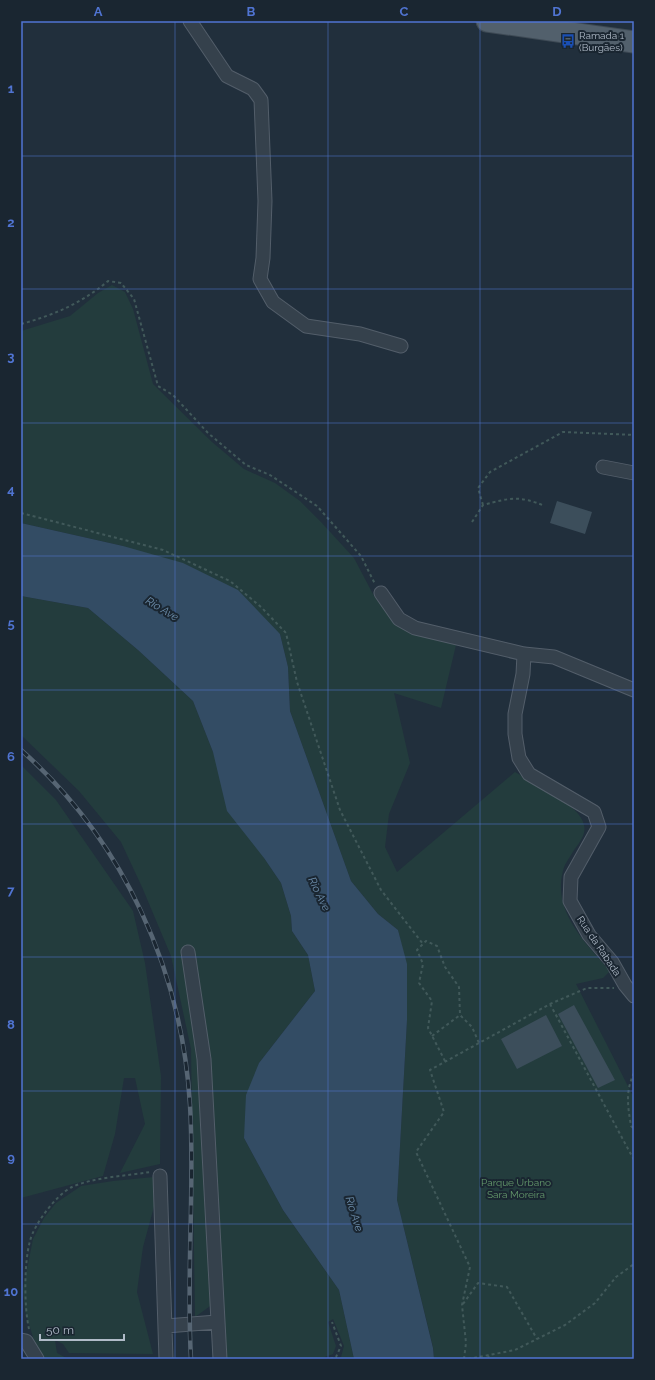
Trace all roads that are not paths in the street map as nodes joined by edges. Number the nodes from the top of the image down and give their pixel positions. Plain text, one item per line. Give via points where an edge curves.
1 (190, 21) edge
2 (487, 21) edge
3 (634, 42) edge
4 (401, 346) dead end
5 (603, 467) dead end
6 (634, 473) edge
7 (381, 593) road end
8 (524, 654) junction
9 (634, 690) edge
10 (188, 952) dead end
11 (631, 992) edge
12 (160, 1176) road end
13 (217, 1322) junction
14 (166, 1326) junction
15 (21, 1340) edge
16 (35, 1355) edge
17 (166, 1359) edge
18 (220, 1359) edge

1 - 4 street via 227,76 252,89 261,100 265,201 260,279 273,302 306,326 360,334
2 - 3 main road
5 - 6 street
7 - 8 street via 399,619 415,628
8 - 9 street via 554,657
8 - 11 street, Rua da Rabada via 515,714 519,758 529,774 594,812 599,827 571,877 570,901 589,935 612,962
10 - 13 street via 204,1059
12 - 14 street
13 - 14 street
13 - 18 street
14 - 17 street
15 - 16 street via 26,1341

